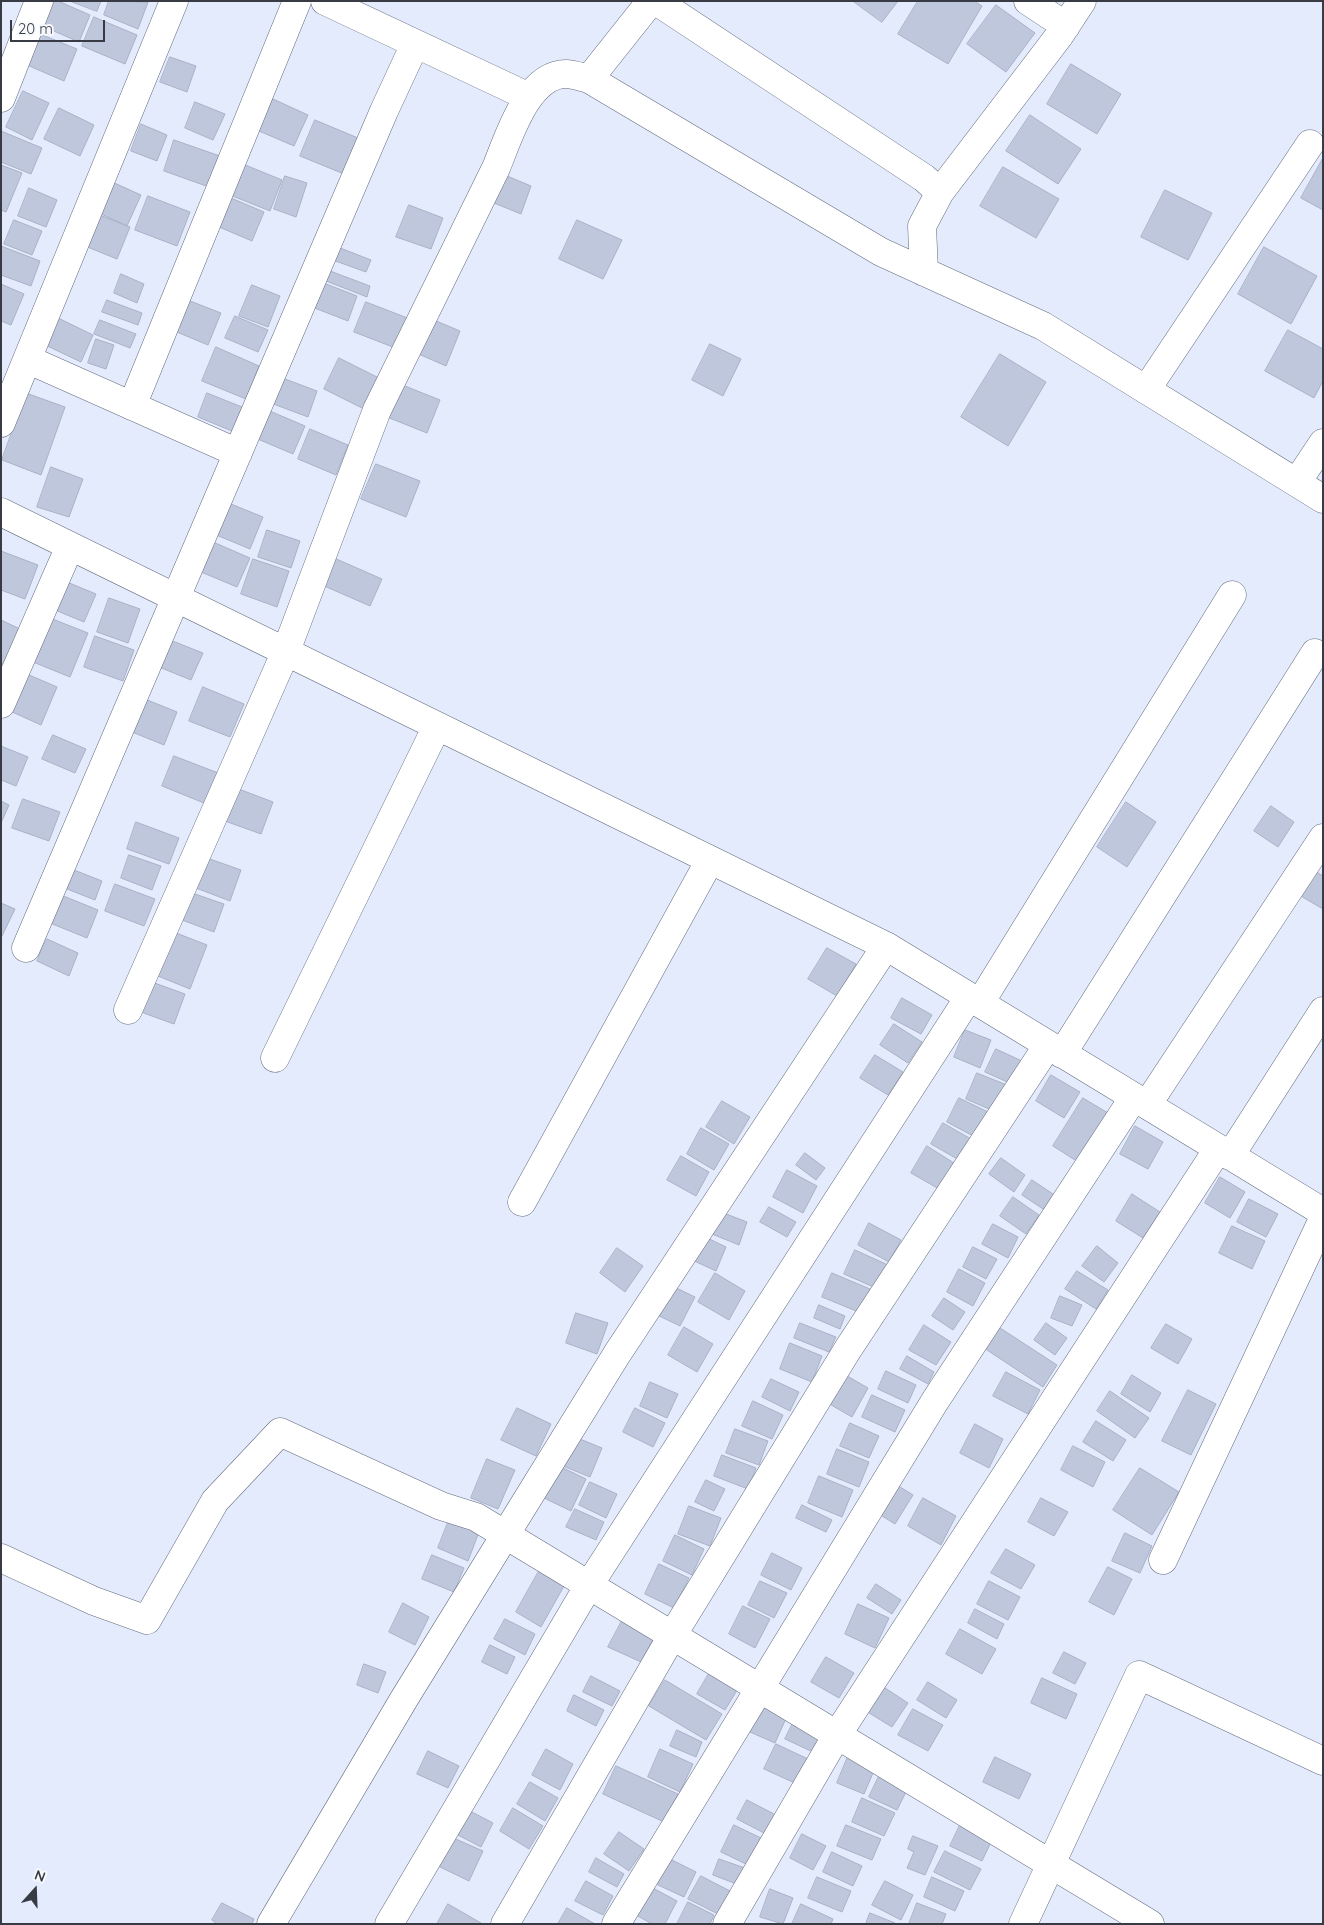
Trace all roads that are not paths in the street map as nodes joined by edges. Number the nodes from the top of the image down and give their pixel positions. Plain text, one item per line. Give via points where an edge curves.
1 (39, 1) edge
2 (174, 1) edge
3 (297, 1) edge
4 (325, 1) edge
5 (651, 1) edge
6 (656, 1) edge
7 (1028, 1) edge
8 (1082, 1) edge
9 (1066, 26) junction
10 (415, 44) junction
11 (588, 79) junction
12 (529, 97) junction
13 (1, 98) edge
14 (1310, 144) dead end
15 (940, 192) junction
16 (924, 272) junction
17 (28, 360) junction
18 (1146, 390) junction
19 (132, 406) junction
20 (1, 423) edge
21 (1323, 444) edge
22 (238, 453) junction
23 (1298, 482) junction
24 (1323, 498) edge
25 (1, 512) edge
26 (70, 546) junction
27 (1232, 595) dead end
28 (176, 598) junction
29 (286, 651) junction
30 (1315, 653) dead end
31 (1, 704) edge
32 (437, 726) junction
33 (1323, 838) edge
34 (710, 860) junction
35 (886, 946) junction
36 (26, 948) dead end
37 (974, 1000) junction
38 (128, 1010) dead end
39 (1323, 1011) edge
40 (1055, 1049) junction
41 (275, 1058) dead end
42 (1141, 1101) junction
43 (1224, 1152) junction
44 (522, 1202) dead end
45 (1323, 1212) edge
46 (1323, 1219) edge
47 (505, 1534) junction
48 (1, 1558) edge
49 (1163, 1560) dead end
50 (588, 1585) junction
51 (672, 1636) junction
52 (759, 1688) junction
53 (837, 1735) junction
54 (1323, 1761) edge
55 (1052, 1865) junction
56 (271, 1924) edge
57 (389, 1924) edge
58 (505, 1924) edge
59 (616, 1924) edge
60 (727, 1924) edge
61 (1023, 1924) edge
62 (1150, 1924) edge

1 - 13 street
2 - 17 street
3 - 19 street
4 - 10 street
5 - 11 street
6 - 15 street via 924,178
7 - 9 street
8 - 9 street
9 - 15 street
10 - 12 street
10 - 22 street
11 - 12 street via 565,74 557,76 542,81
11 - 16 street via 881,252
12 - 29 street via 377,410
14 - 18 street
15 - 16 street via 922,226
16 - 18 street via 1043,326
17 - 19 street
17 - 20 street
18 - 23 street
19 - 22 street
21 - 23 street
22 - 28 street
23 - 24 street
25 - 26 street
26 - 28 street
26 - 31 street
27 - 37 street
28 - 29 street
28 - 36 street
29 - 32 street
29 - 38 street
30 - 40 street
32 - 34 street
32 - 41 street
33 - 42 street
34 - 35 street
34 - 44 street
35 - 37 street
35 - 47 street via 616,1354
37 - 40 street
37 - 50 street
39 - 43 street
40 - 42 street
40 - 51 street via 848,1349
42 - 43 street
42 - 52 street via 935,1401
43 - 45 street
43 - 53 street
46 - 49 street
47 - 48 street via 476,1517 441,1506 280,1432 215,1501 147,1620 94,1601
47 - 50 street
47 - 56 street
50 - 51 street
50 - 57 street
51 - 52 street
51 - 58 street
52 - 53 street
52 - 59 street
53 - 55 street
53 - 60 street
54 - 55 street via 1139,1675
55 - 61 street
55 - 62 street

